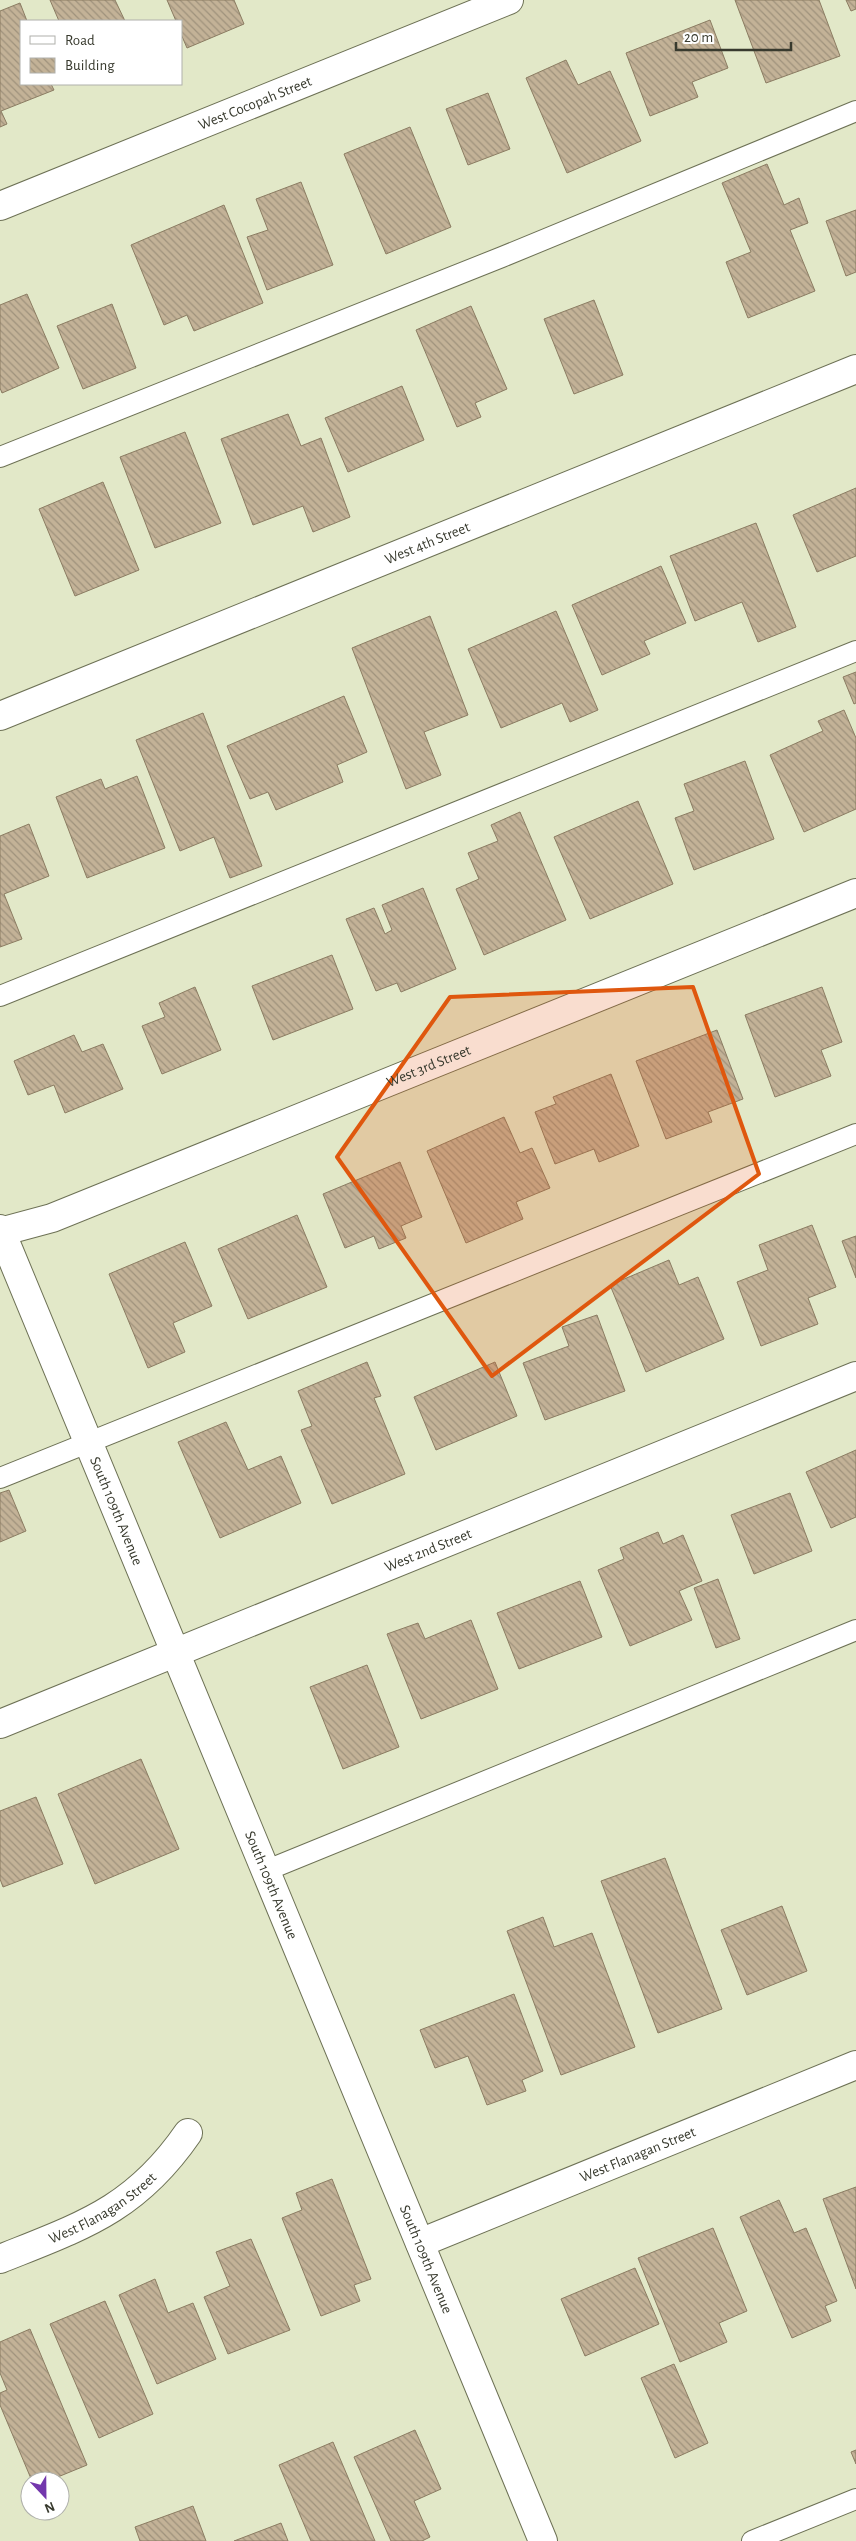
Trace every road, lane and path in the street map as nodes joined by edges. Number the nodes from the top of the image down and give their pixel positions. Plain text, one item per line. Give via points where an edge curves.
1 (509, 0) edge
2 (856, 110) edge
3 (0, 206) edge
4 (856, 369) edge
5 (0, 458) edge
6 (856, 651) edge
7 (0, 716) edge
8 (856, 893) edge
9 (0, 996) edge
10 (856, 1134) edge
11 (0, 1231) edge
12 (856, 1376) edge
13 (89, 1443) junction
14 (0, 1478) edge
15 (856, 1630) edge
16 (174, 1653) junction
17 (0, 1724) edge
18 (265, 1871) junction
19 (856, 2066) edge
20 (188, 2133) dead end
21 (420, 2243) junction
22 (0, 2259) edge
23 (856, 2499) edge
24 (543, 2541) edge
25 (752, 2541) edge

1 - 3 street, West Cocopah Street
2 - 5 lane via 502,258
4 - 7 street, West 4th Street
6 - 9 lane
8 - 11 street, West 3rd Street via 52,1218
10 - 13 lane
11 - 13 street, South 109th Avenue
12 - 16 street, West 2nd Street
13 - 14 lane
13 - 16 street, South 109th Avenue
15 - 18 lane
16 - 17 street, West 2nd Street
16 - 18 street, South 109th Avenue
18 - 21 street, South 109th Avenue
19 - 21 street, West Flanagan Street
20 - 22 street, West Flanagan Street via 144,2186 112,2210 82,2226
21 - 24 street, South 109th Avenue
23 - 25 lane

